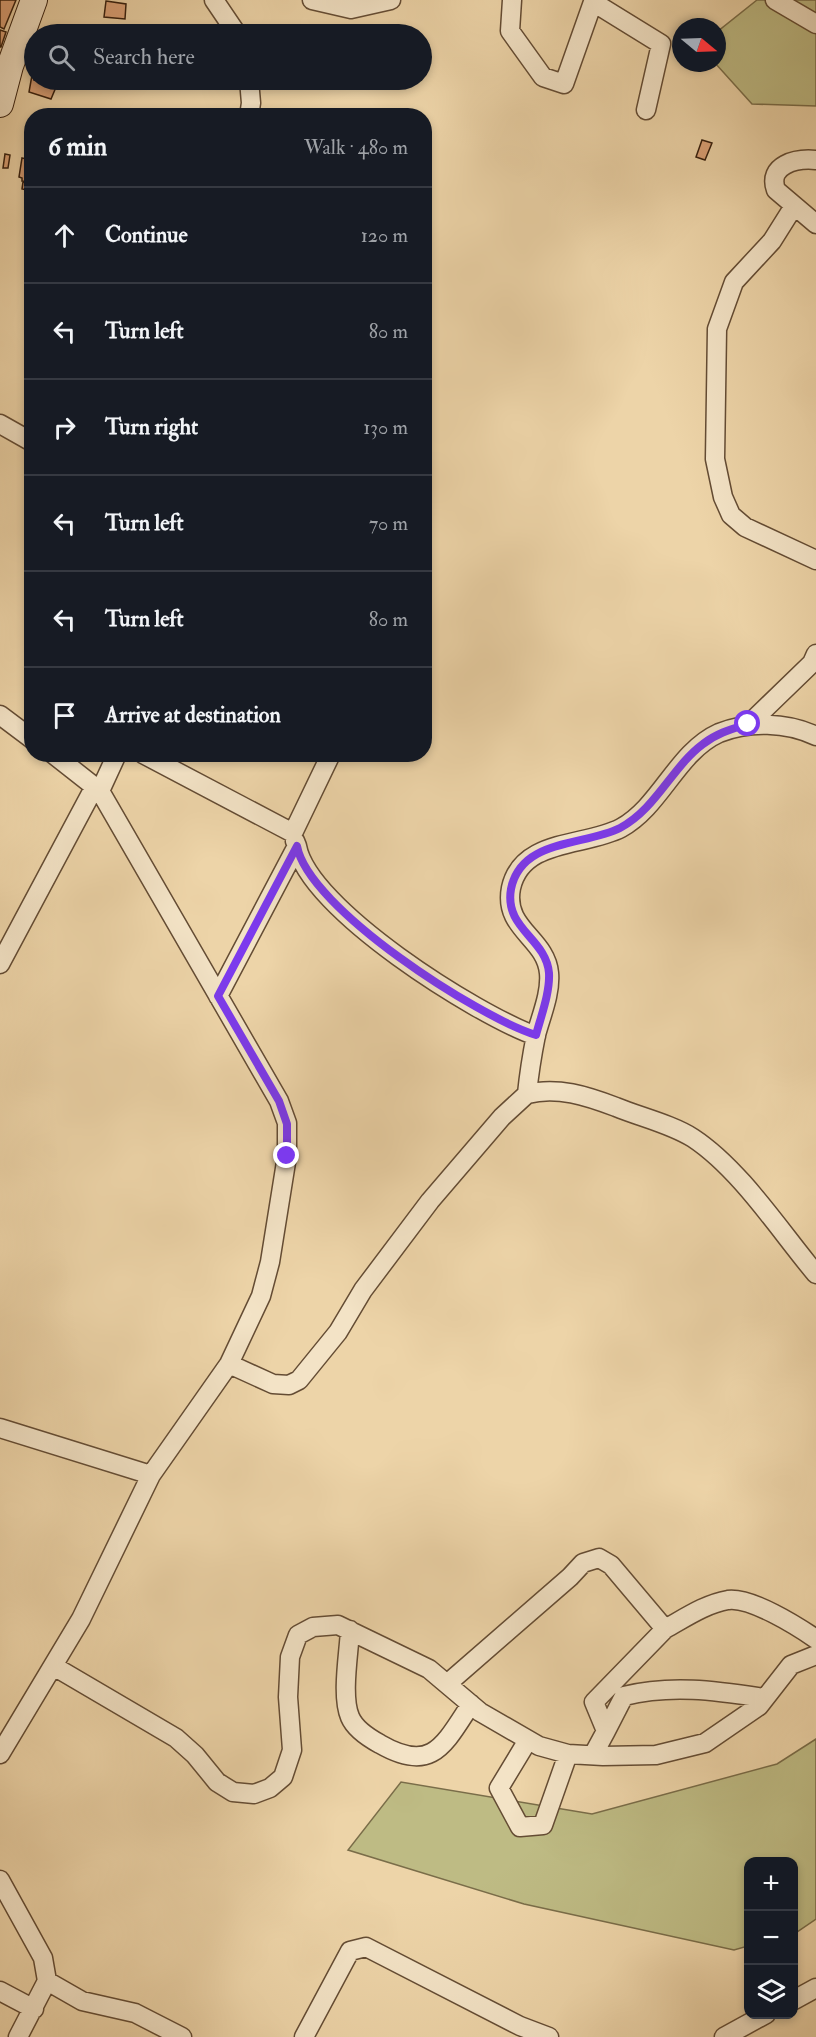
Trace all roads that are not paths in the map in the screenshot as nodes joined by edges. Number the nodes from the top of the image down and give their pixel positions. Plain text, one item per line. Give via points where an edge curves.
1 (34, 0) edge
2 (214, 0) edge
3 (312, 0) edge
4 (391, 0) edge
5 (512, 0) edge
6 (775, 0) edge
7 (25, 24) edge
8 (230, 24) edge
9 (816, 24) edge
10 (24, 26) edge
11 (250, 90) edge
12 (0, 104) edge
13 (250, 108) edge
14 (646, 110) dead end
15 (816, 159) edge
16 (794, 206) junction
17 (816, 224) edge
18 (0, 424) edge
19 (24, 438) edge
20 (816, 560) edge
21 (816, 654) edge
22 (0, 715) edge
23 (748, 724) junction
24 (24, 733) edge
25 (816, 735) edge
26 (63, 762) edge
27 (112, 762) edge
28 (157, 762) edge
29 (328, 762) edge
30 (97, 788) junction
31 (295, 839) junction
32 (0, 964) edge
33 (218, 996) junction
34 (536, 1035) junction
35 (527, 1094) junction
36 (816, 1274) edge
37 (229, 1364) junction
38 (0, 1428) edge
39 (151, 1475) junction
40 (665, 1629) junction
41 (350, 1630) junction
42 (816, 1639) edge
43 (816, 1655) edge
44 (55, 1667) junction
45 (447, 1684) junction
46 (765, 1698) junction
47 (471, 1704) junction
48 (606, 1731) junction
49 (528, 1740) junction
50 (0, 1754) edge
51 (568, 1754) junction
52 (593, 1755) junction
53 (0, 1880) edge
54 (46, 1981) junction
55 (816, 1988) edge
56 (0, 1991) edge
57 (798, 1998) edge
58 (34, 2009) junction
59 (757, 2019) edge
60 (18, 2037) edge
61 (182, 2037) edge
62 (304, 2037) edge
63 (549, 2037) edge
64 (724, 2037) edge

1 - 7 main road
2 - 8 street
3 - 4 street via 351,9
5 - 14 street via 510,31 543,77 564,84 592,2 661,44
6 - 9 street
10 - 12 main road
11 - 13 street
15 - 16 street via 791,160 776,173 776,190
16 - 17 street
16 - 20 street via 772,241 734,282 717,329 715,459 731,515 745,527
18 - 19 street
21 - 23 street via 812,663
22 - 24 street
23 - 25 street via 802,729
23 - 34 street via 717,734 701,745 650,805 620,829 543,851 518,871 511,889 514,919 537,945 549,972
26 - 30 street
27 - 30 street
28 - 31 street
29 - 31 street
30 - 32 street
30 - 33 street
31 - 33 street
31 - 34 street via 307,871 366,931 487,1014
33 - 37 street via 279,1101 287,1124 287,1156 270,1262 261,1296
34 - 35 street
35 - 36 street via 557,1090 600,1101 690,1137 708,1149 746,1189
35 - 37 street via 502,1117 430,1201 363,1290 338,1332 299,1380 289,1385 273,1384
37 - 39 street
38 - 39 street
39 - 44 street
40 - 42 street via 709,1605 730,1600 784,1619
40 - 45 street via 611,1565 599,1558 583,1563
40 - 48 street via 594,1701
41 - 44 street via 338,1625 313,1627 298,1635 290,1657 292,1750 283,1777 254,1794 233,1792 217,1782 176,1738
41 - 45 street via 429,1669
41 - 47 street via 346,1691 350,1717 366,1736 400,1755 416,1758 444,1745
43 - 46 street via 791,1665
44 - 50 street
45 - 47 street
46 - 48 street via 706,1690 648,1690 624,1696
46 - 52 street via 705,1743 656,1755
47 - 49 street
48 - 52 street
49 - 51 street
49 - 51 street via 500,1788 520,1827 543,1825
51 - 52 street
53 - 54 street via 43,1958
54 - 58 street
54 - 61 street via 82,2001 135,2013
55 - 57 street
56 - 58 street
58 - 60 street
59 - 64 street
62 - 63 street via 350,1951 366,1947

